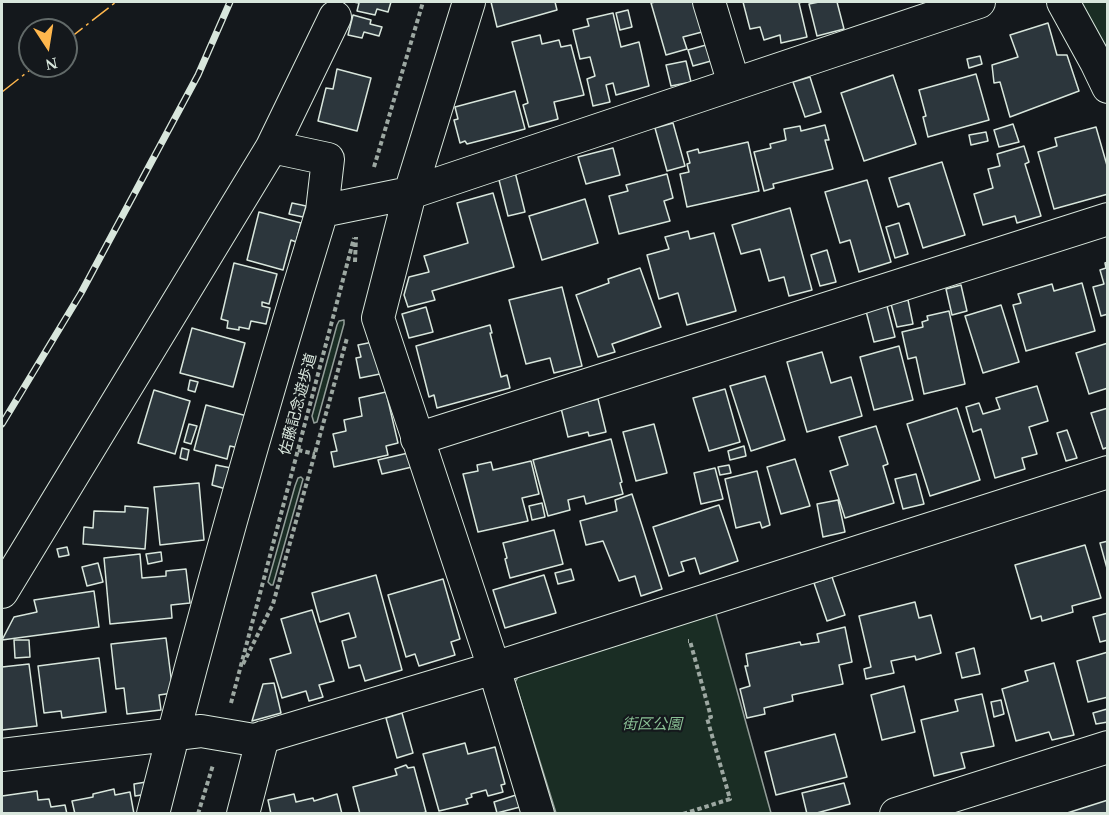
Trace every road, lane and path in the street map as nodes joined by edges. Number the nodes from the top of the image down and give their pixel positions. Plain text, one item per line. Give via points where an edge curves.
1 (423, 2) edge
2 (469, 2) edge
3 (709, 2) edge
4 (978, 2) edge
5 (1063, 2) edge
6 (335, 17) dead end
7 (734, 84) junction
8 (1107, 87) edge
9 (272, 147) junction
10 (410, 193) junction
11 (322, 211) junction
12 (359, 216) junction
13 (1107, 219) edge
14 (355, 263) dead end
15 (349, 329) dead end
16 (417, 439) junction
17 (298, 450) junction
18 (315, 454) junction
19 (1107, 472) edge
20 (2, 592) edge
21 (679, 644) dead end
22 (494, 668) junction
23 (239, 673) junction
24 (223, 734) junction
25 (173, 735) junction
26 (263, 737) junction
27 (1107, 747) edge
28 (2, 755) edge
29 (153, 813) edge
30 (198, 813) edge
31 (243, 813) edge
32 (538, 813) edge
33 (683, 813) edge
34 (896, 813) edge

1 - 12 path, 佐藤記念遊歩道
2 - 10 street
3 - 7 street
4 - 7 street
5 - 8 street
6 - 9 street
7 - 10 street
9 - 11 street via 328,159
9 - 20 street
10 - 12 street
10 - 16 street via 378,318
11 - 12 street
11 - 25 street
12 - 14 path
12 - 17 path, 佐藤記念遊歩道
13 - 16 street
15 - 18 path
16 - 22 street
17 - 18 path
17 - 23 path, 佐藤記念遊歩道
18 - 23 path via 273,604
19 - 22 street
21 - 33 path via 690,640 711,717 706,718 730,799
22 - 26 street
22 - 32 street
23 - 24 path, 佐藤記念遊歩道
24 - 25 street via 201,731
24 - 26 street via 254,740
24 - 30 path, 佐藤記念遊歩道
25 - 28 street
25 - 29 street
26 - 31 street
27 - 34 street

